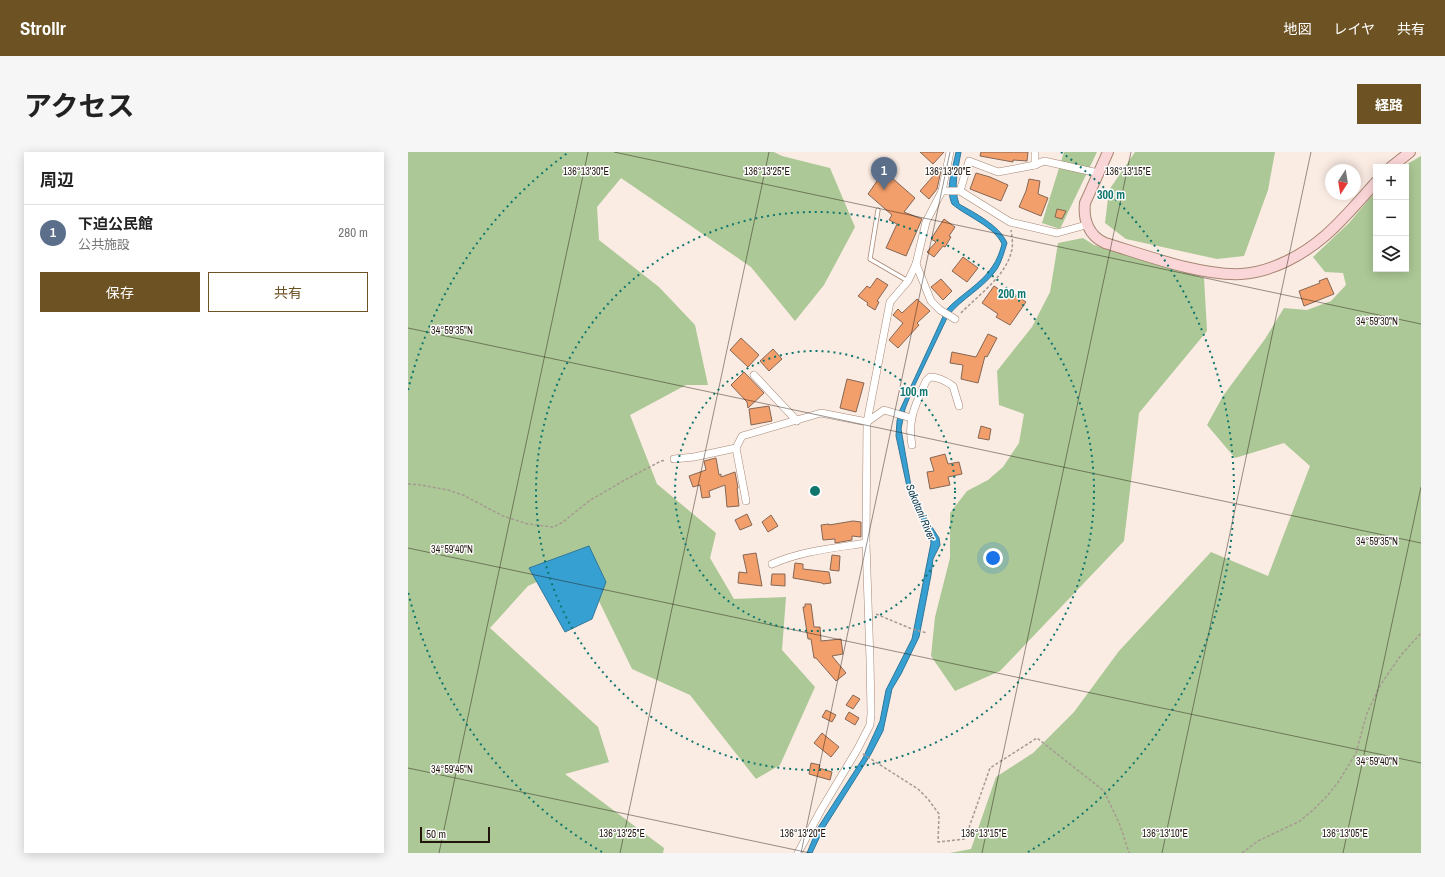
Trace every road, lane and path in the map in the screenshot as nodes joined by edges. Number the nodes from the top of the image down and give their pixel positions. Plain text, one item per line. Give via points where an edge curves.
1 (950, 152) edge
2 (1036, 152) edge
3 (1108, 152) edge
4 (1410, 152) edge
5 (1395, 164) edge
6 (1035, 165) junction
7 (1098, 173) junction
8 (1373, 185) edge
9 (945, 191) junction
10 (960, 191) junction
11 (878, 210) dead end
12 (1010, 222) junction
13 (1086, 225) junction
14 (916, 264) junction
15 (908, 281) junction
16 (953, 318) joint
17 (754, 375) dead end
18 (959, 406) dead end
19 (909, 417) junction
20 (797, 421) junction
21 (868, 422) junction
22 (912, 445) dead end
23 (736, 448) junction
24 (674, 459) joint
25 (408, 484) edge
26 (746, 501) dead end
27 (866, 543) junction
28 (772, 564) dead end
29 (869, 610) junction
30 (927, 633) dead end
31 (1421, 633) edge
32 (861, 752) dead end
33 (798, 853) edge
34 (1130, 853) edge
35 (1242, 853) edge

1 - 9 street
2 - 6 street
3 - 7 street
4 - 5 street
6 - 7 street via 1044,161
6 - 10 street via 998,172 969,161
7 - 13 street via 1085,204
8 - 13 street via 1341,221 1311,247 1277,266 1241,274 1204,271 1105,243 1097,239
9 - 10 street
9 - 14 street via 926,222
10 - 12 street
11 - 15 lane via 870,259
12 - 13 street via 1057,233
12 - 16 path via 1012,249 1007,262 997,278
14 - 15 street
14 - 16 street via 931,301
15 - 21 street via 890,302
17 - 20 street
18 - 19 street via 953,386 936,377 930,377
19 - 21 street via 884,410
19 - 22 street
20 - 21 street via 821,413
20 - 23 street via 742,436
21 - 27 street
23 - 24 street via 694,458
23 - 26 street
24 - 25 path via 661,461 623,481 553,527 528,524 503,516 448,490
27 - 28 street via 816,551
27 - 29 street
29 - 30 path
29 - 33 street via 870,724
31 - 35 path via 1401,655 1381,684 1368,713 1356,753 1328,795 1300,821 1258,841
32 - 34 path via 918,789 928,799 939,814 938,842 965,839 990,768 1037,738 1104,791

